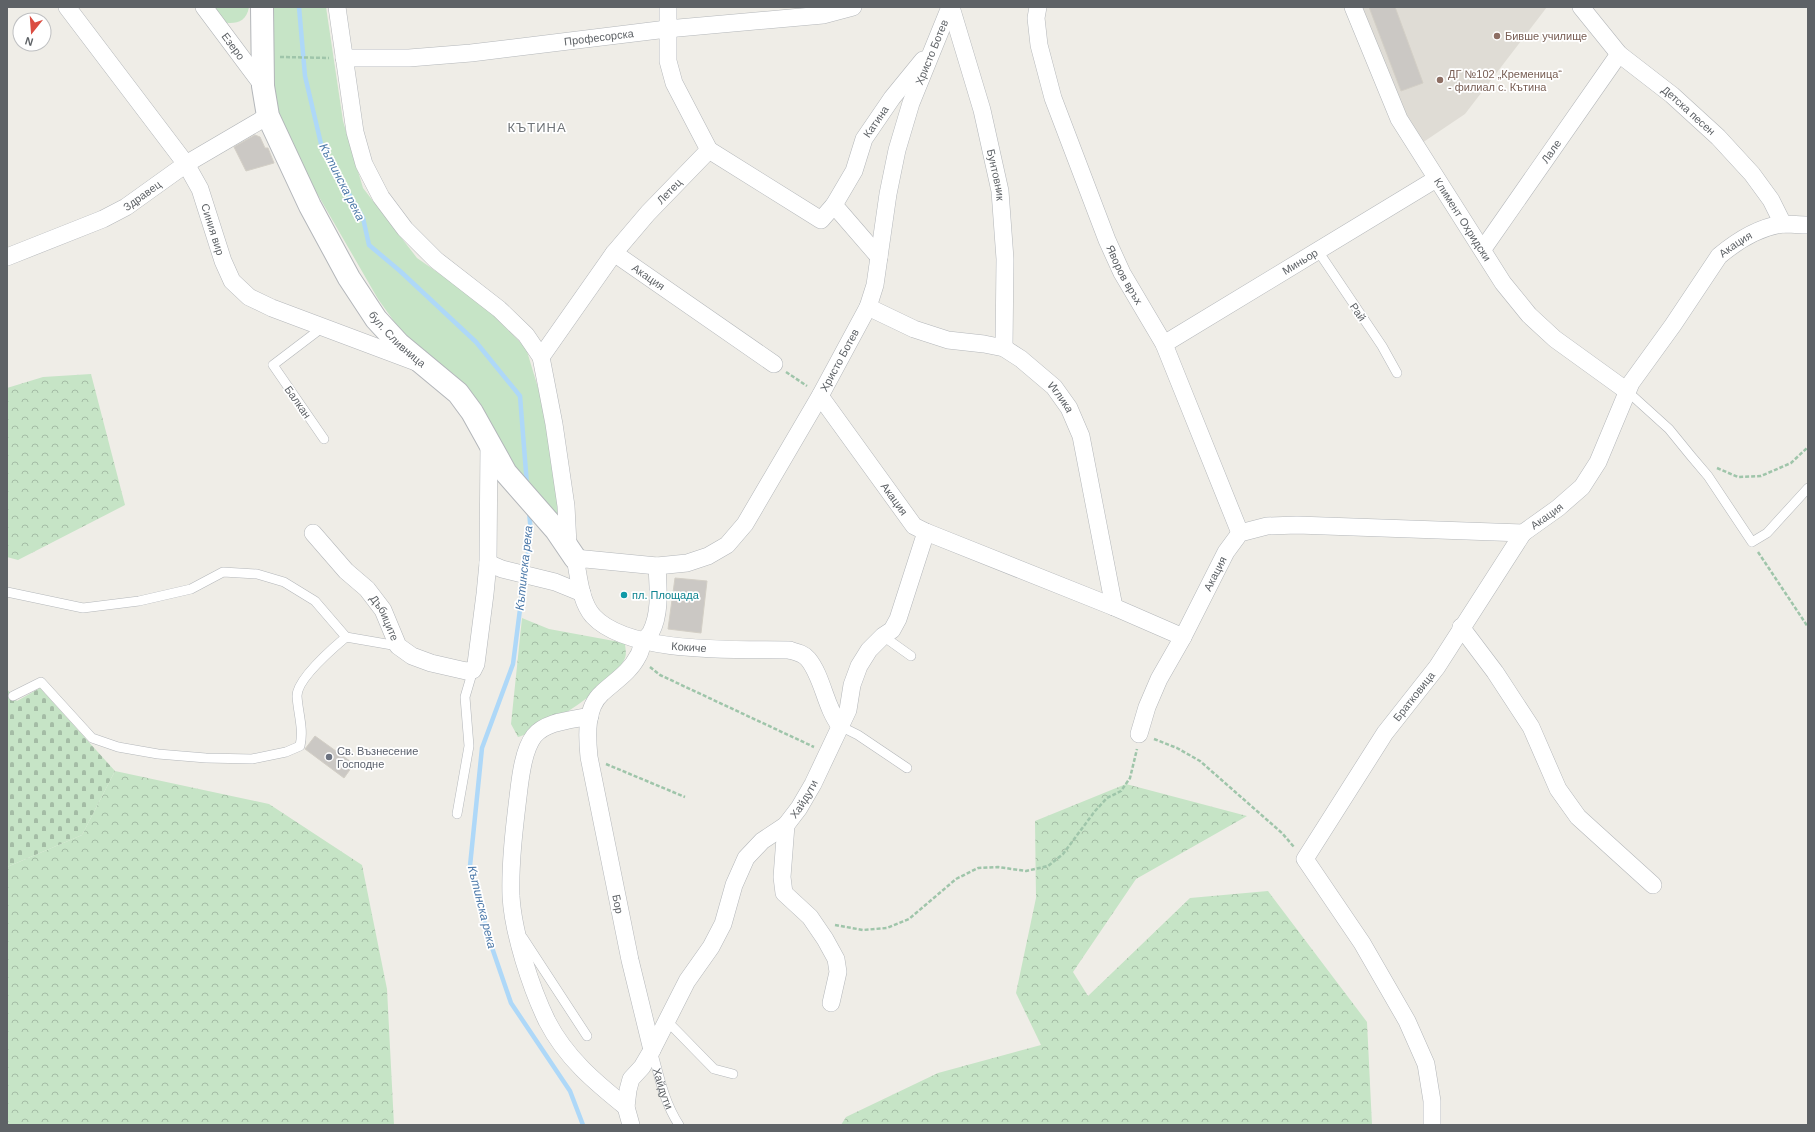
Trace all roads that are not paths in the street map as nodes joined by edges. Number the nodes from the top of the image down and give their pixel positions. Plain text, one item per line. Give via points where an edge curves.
1 (67, 7) edge
2 (204, 7) edge
3 (262, 7) edge
4 (337, 7) edge
5 (668, 7) edge
6 (853, 7) edge
7 (950, 7) edge
8 (1038, 7) edge
9 (1353, 7) edge
10 (1581, 7) edge
11 (667, 29) junction
12 (933, 47) junction
13 (1619, 54) junction
14 (344, 58) junction
15 (263, 86) junction
16 (268, 116) junction
17 (709, 150) junction
18 (186, 164) junction
19 (1436, 179) junction
20 (834, 205) junction
21 (1783, 224) junction
22 (1808, 225) edge
23 (1483, 249) junction
24 (1318, 251) junction
25 (614, 253) junction
26 (7, 257) edge
27 (879, 257) junction
28 (868, 307) junction
29 (323, 327) junction
30 (1164, 344) junction
31 (1004, 348) junction
32 (541, 357) junction
33 (774, 364) road end
34 (425, 366) junction
35 (1397, 374) dead end
36 (1626, 391) junction
37 (820, 396) junction
38 (324, 439) dead end
39 (489, 443) junction
40 (1808, 488) edge
41 (926, 532) junction
42 (313, 533) dead end
43 (1240, 533) junction
44 (1523, 533) junction
45 (567, 544) junction
46 (495, 566) junction
47 (657, 566) junction
48 (7, 592) edge
49 (582, 593) junction
50 (1114, 607) junction
51 (1461, 627) junction
52 (883, 636) junction
53 (346, 637) junction
54 (1182, 637) junction
55 (398, 646) junction
56 (641, 649) junction
57 (911, 656) dead end
58 (472, 670) junction
59 (13, 696) dead end
60 (590, 716) junction
61 (840, 726) junction
62 (1140, 734) road end
63 (907, 768) dead end
64 (457, 814) dead end
65 (786, 825) junction
66 (1653, 885) dead end
67 (516, 927) junction
68 (831, 1003) dead end
69 (667, 1021) junction
70 (587, 1036) dead end
71 (652, 1050) junction
72 (733, 1074) dead end
73 (626, 1107) junction
74 (631, 1125) edge
75 (679, 1125) edge
76 (1432, 1125) edge

1 - 18 street, Синия вир
2 - 15 street, Езеро
3 - 15 street, бул. Сливница
4 - 14 street
5 - 11 street
6 - 11 street, Професорска via 815,16
7 - 12 street, Христо Ботев
7 - 31 street, Бунтовник via 982,110 1000,191 1004,259
8 - 30 street, Яворов връх via 1036,18 1039,45 1053,98 1122,273
9 - 19 street, Климент Охридски via 1400,119
10 - 13 street, Детска песен
11 - 14 street, Професорска via 456,54 409,58
11 - 17 street via 668,62 674,82
12 - 20 street, Катина via 892,98 864,139 854,171
12 - 27 street, Христо Ботев via 911,103 897,150
13 - 21 street, Детска песен via 1672,95 1718,137 1752,174 1771,200
13 - 23 street, Лале
14 - 32 street via 355,132 364,164 381,197 405,229 436,260 499,309 526,335
15 - 16 street, бул. Сливница
16 - 18 street, Здравец
16 - 34 street, бул. Сливница via 310,206 349,278 376,319 399,344
17 - 20 street, Катина via 821,220
17 - 25 street, Летец via 648,213
18 - 26 street, Здравец via 126,207
18 - 29 street, Синия вир via 200,189 232,281 249,297
19 - 23 street, Климент Охридски
19 - 24 street, Миньор
20 - 27 street
21 - 22 street, Акация
21 - 36 street, Акация via 1752,233 1719,256
23 - 36 street, Климент Охридски via 1503,284 1529,315 1555,340
24 - 30 street, Миньор
24 - 35 lane, Рай via 1382,346
25 - 32 street, Летец
25 - 33 street, Акация
27 - 28 street, Христо Ботев
28 - 31 street, Иглика via 914,330 948,340
28 - 37 street, Христо Ботев
29 - 34 street, Синия вир
29 - 38 lane, Балкан via 273,365
30 - 43 street, Яворов връх
31 - 50 street, Иглика via 1022,359 1054,387 1069,408 1081,436
32 - 45 street via 558,446 566,506
34 - 39 street, бул. Сливница via 458,393
36 - 40 lane via 1669,429 1708,476 1752,542 1767,533
36 - 44 street, Акация via 1598,462 1582,487
37 - 41 street, Акация via 914,526
37 - 47 street, Христо Ботев via 745,524 727,545 708,556 687,563
39 - 45 street via 506,473
39 - 46 street, бул. Сливница
41 - 50 street, Акация
41 - 52 street, Хайдути via 898,619 892,630
42 - 55 street, Дъбиците via 346,571 367,589 383,610
43 - 44 street, Акация via 1267,526 1297,525
43 - 54 street, Акация via 1215,571
44 - 51 street, Братковица
45 - 47 street, Христо Ботев
45 - 49 street, Кокиче
46 - 49 street via 543,578
46 - 58 street, бул. Сливница via 485,594 476,664
47 - 56 street, Бор via 658,606 650,633
48 - 53 lane via 83,608 139,601 191,589 223,572 257,574 284,582 315,601
49 - 56 street, Кокиче via 587,607 594,616
50 - 54 street, Акация
51 - 66 street via 1495,672 1531,727 1558,788 1578,817
51 - 76 street, Братковица via 1437,667 1385,733 1305,859 1362,943 1407,1021 1426,1064 1432,1101
52 - 57 lane
52 - 61 street, Хайдути via 869,650 859,666 852,685 848,710
53 - 55 lane
53 - 59 lane via 324,655 297,694 302,734 300,746 286,752 252,759 190,757 118,747 92,738 41,682
54 - 62 street via 1159,679 1147,707
55 - 58 street, Дъбиците via 412,656 466,671
56 - 60 street, Бор via 629,669 600,694
56 - 61 street, Кокиче via 671,646 789,650 800,653 808,659 832,716
58 - 64 lane via 465,697 469,746
60 - 67 street via 546,726 534,737 525,757 513,834 511,896
60 - 71 street, Бор via 587,736 589,756 630,960
61 - 63 lane via 858,734
61 - 65 street, Хайдути via 799,808
65 - 68 street via 782,877 784,893 810,917 836,959 838,972
65 - 69 street, Хайдути via 762,841 746,858 734,885 723,924
67 - 70 lane
67 - 73 street via 528,970 548,1021 568,1053 590,1078
69 - 71 street, Хайдути
69 - 72 lane via 714,1069
71 - 73 street, Хайдути via 631,1079
71 - 75 lane, Хайдути via 664,1094
73 - 74 street

